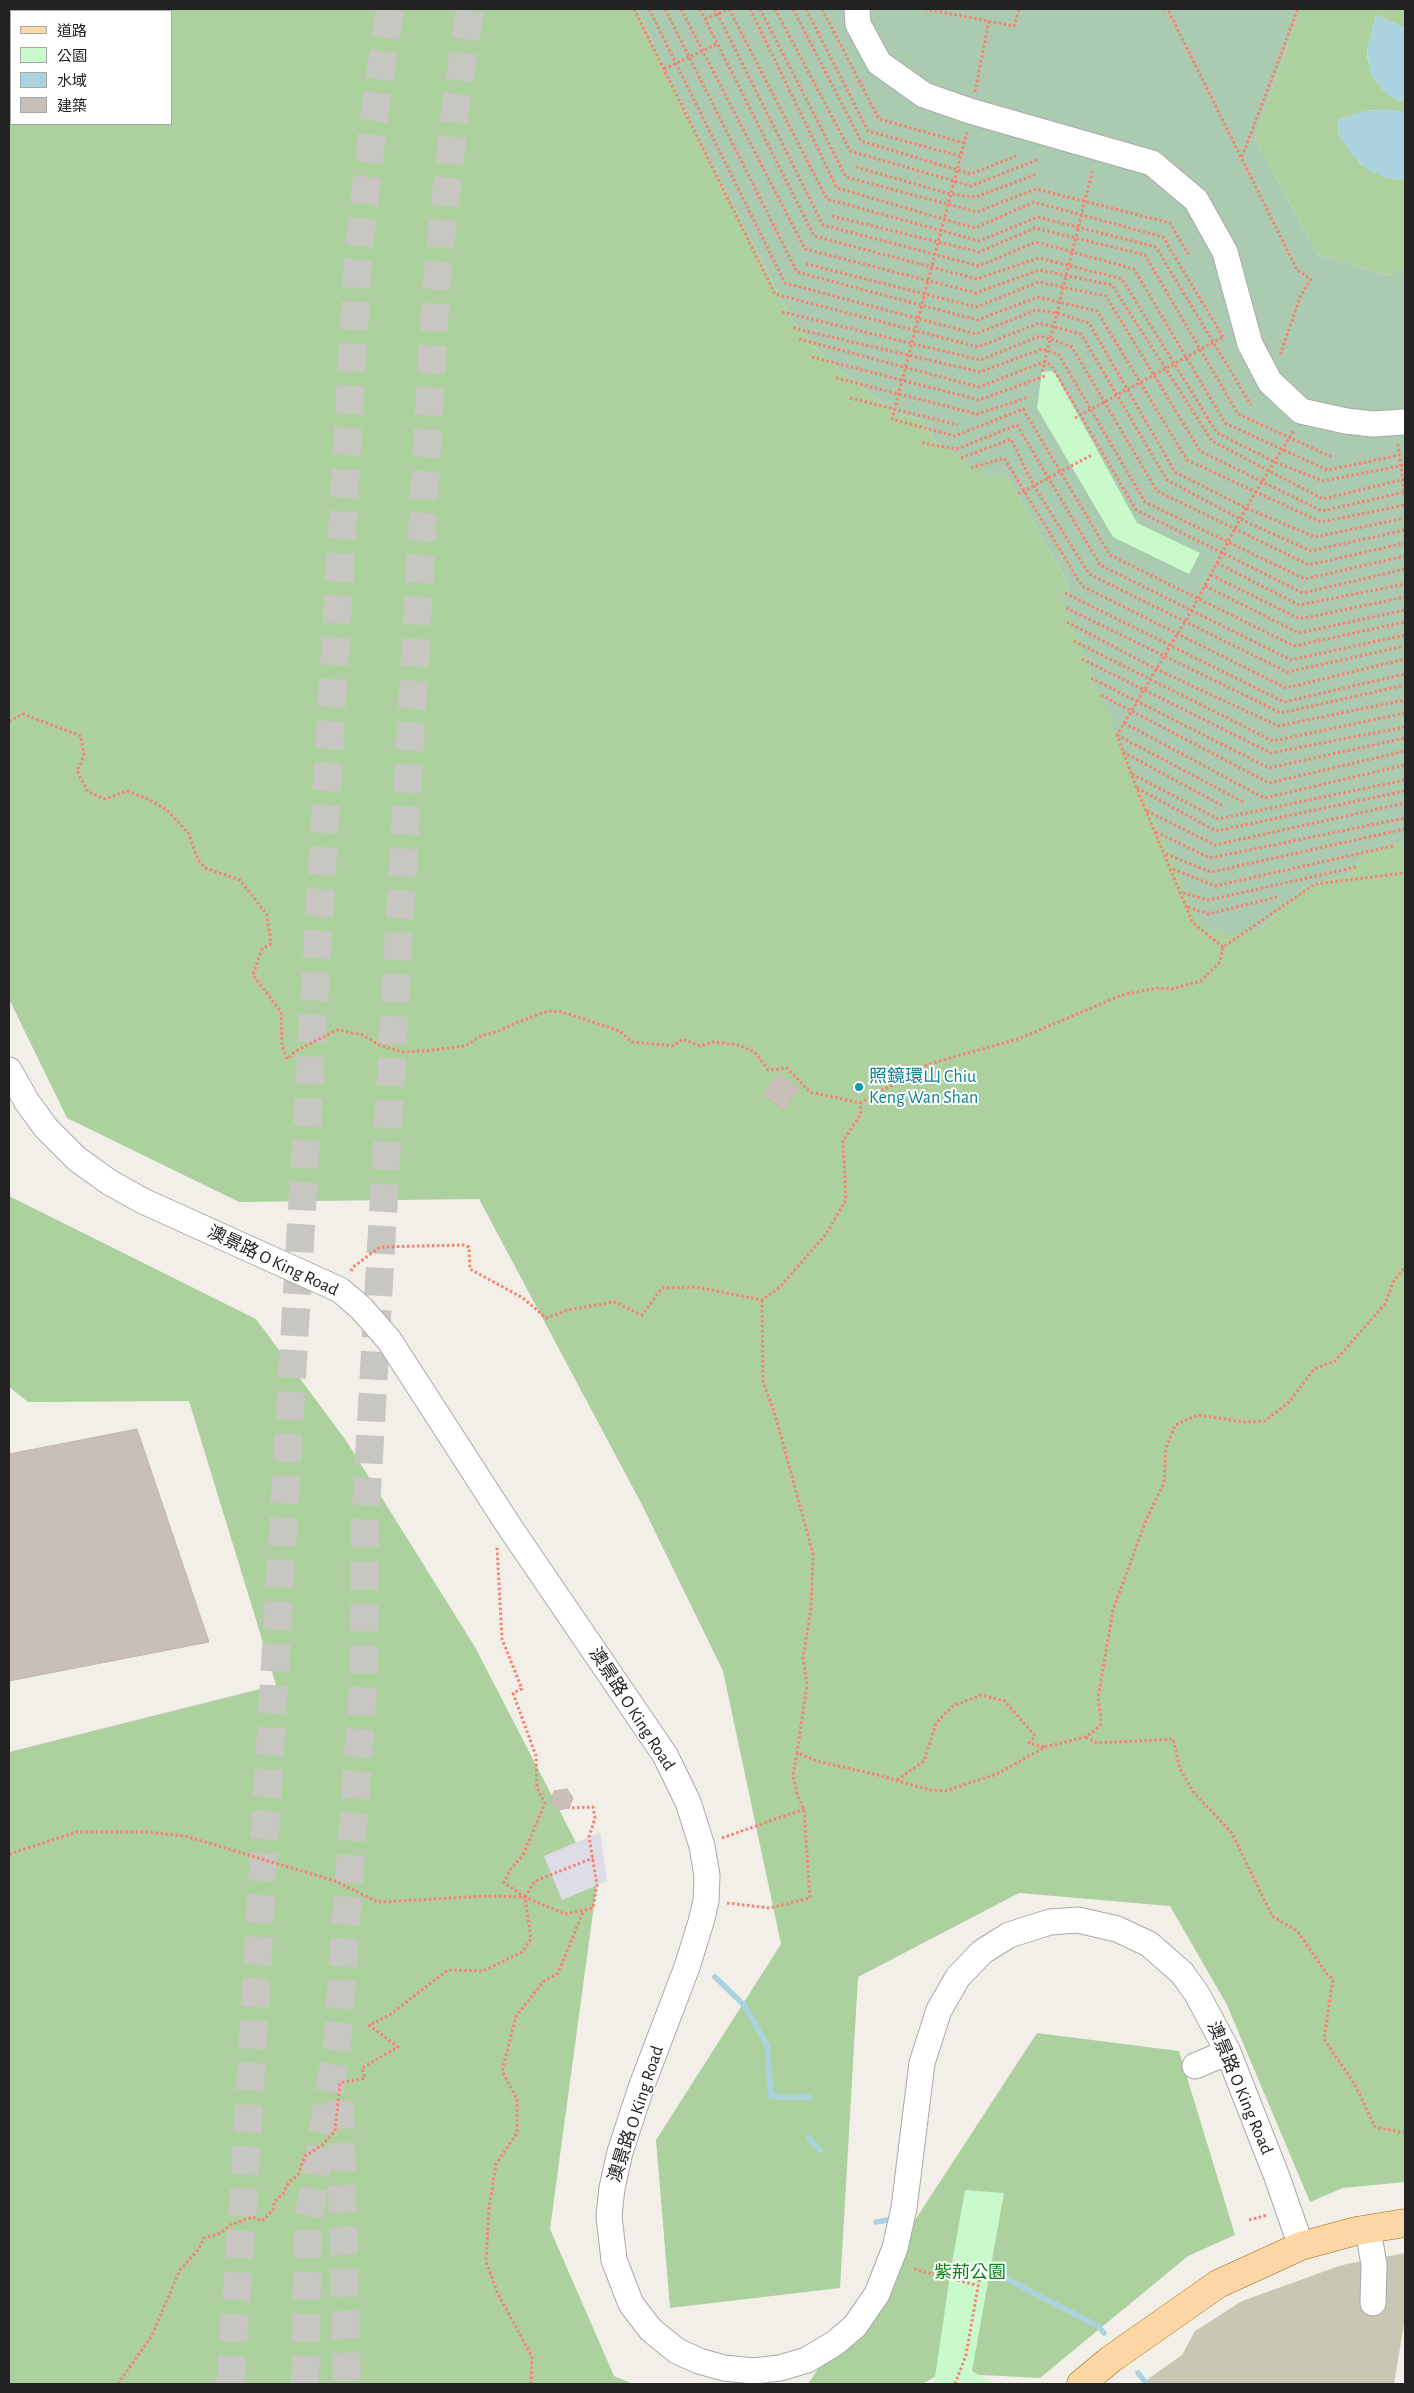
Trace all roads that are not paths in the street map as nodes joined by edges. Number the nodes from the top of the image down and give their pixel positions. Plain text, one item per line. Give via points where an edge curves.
1 (857, 9) edge
2 (1400, 423) edge
3 (9, 1070) edge
4 (1228, 2052) junction
5 (1195, 2066) dead end
6 (1405, 2223) edge
7 (1368, 2229) junction
8 (1301, 2246) junction
9 (1373, 2302) dead end
10 (1081, 2384) edge

1 - 2 street via 858,24 880,64 924,95 1152,163 1196,200 1225,252 1250,344 1270,382 1301,411 1346,421
3 - 4 street, 澳景路 O King Road via 46,1128 67,1150 108,1182 340,1290 361,1308 388,1340 509,1526 665,1755 688,1802 702,1846 707,1876 706,1901 687,1967 620,2152 612,2188 610,2239 622,2286 637,2314 668,2344 699,2362 754,2371 807,2360 835,2343 854,2326 883,2282 895,2248 904,2208 922,2063 939,2010 958,1977 995,1943 1023,1929 1050,1922 1091,1922 1117,1929 1149,1944 1182,1973
4 - 5 street
4 - 8 street, 澳景路 O King Road
6 - 7 main road
7 - 8 main road
7 - 9 street via 1374,2265
8 - 10 main road via 1218,2284 1174,2313

